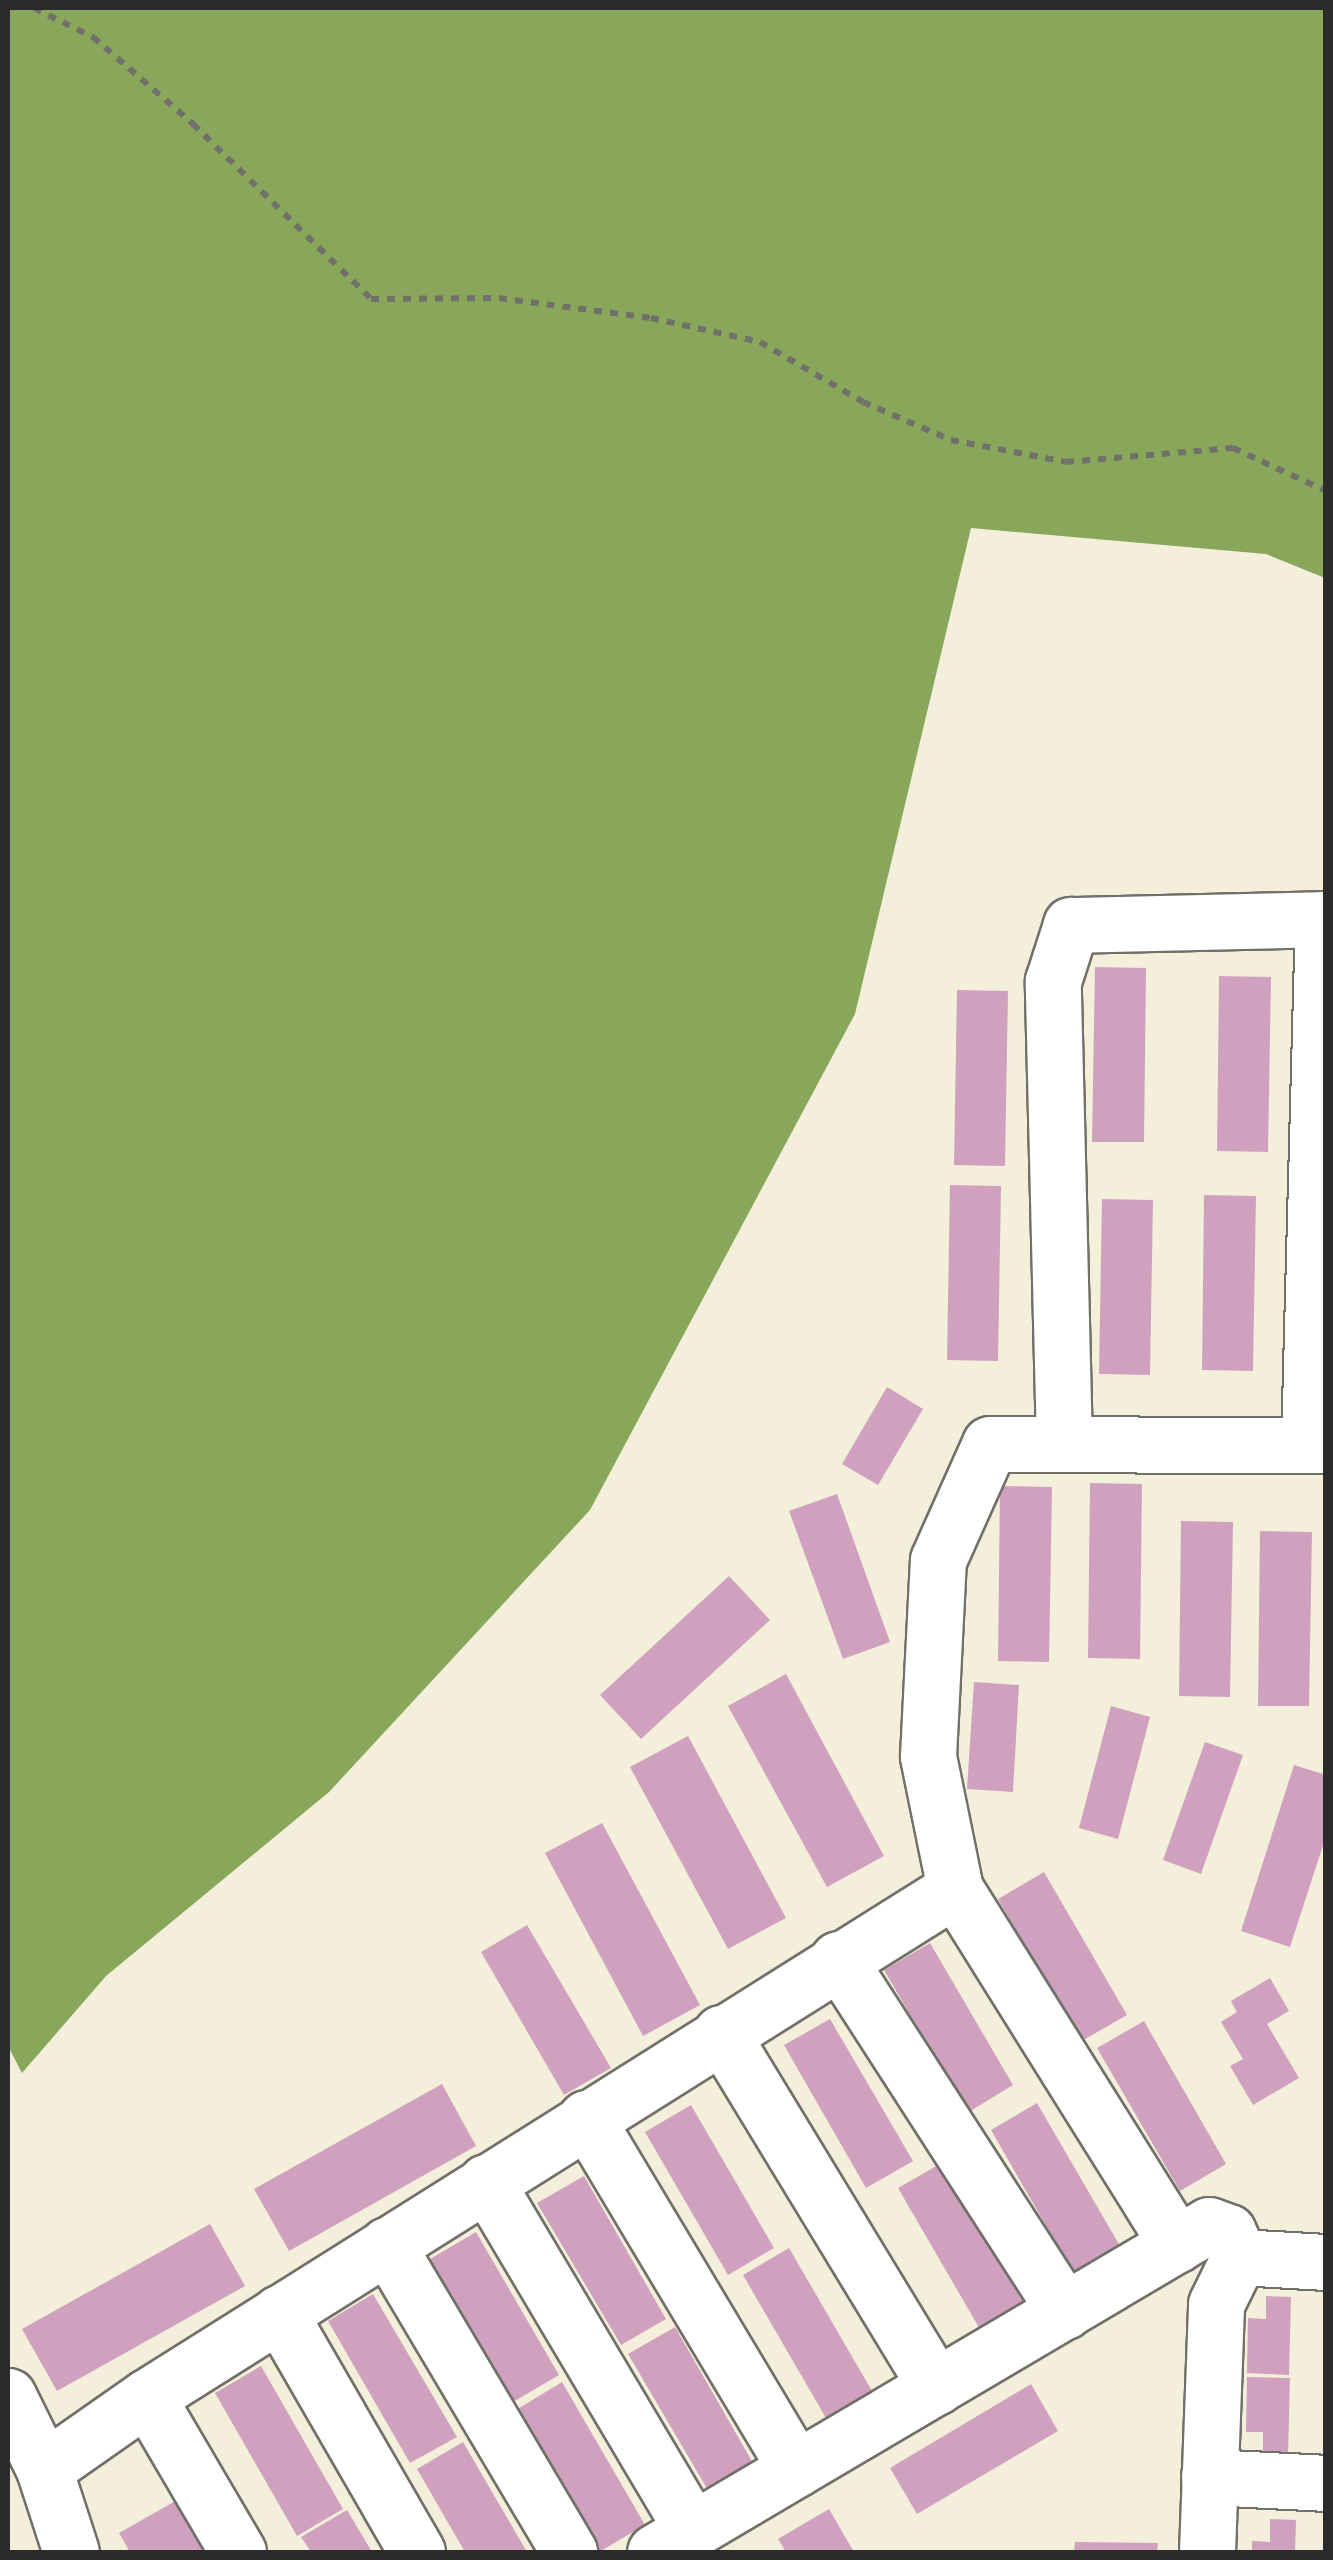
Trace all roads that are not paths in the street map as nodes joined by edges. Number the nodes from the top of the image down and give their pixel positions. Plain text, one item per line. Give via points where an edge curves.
1 (1324, 919) edge
2 (1064, 1444) junction
3 (1317, 1445) edge
4 (956, 1889) junction
5 (838, 1959) junction
6 (721, 2033) junction
7 (586, 2118) junction
8 (486, 2182) junction
9 (1176, 2244) junction
10 (387, 2245) junction
11 (1239, 2258) junction
12 (1326, 2262) edge
13 (1065, 2311) junction
14 (279, 2313) junction
15 (936, 2386) junction
16 (8, 2396) edge
17 (147, 2398) junction
18 (44, 2469) junction
19 (796, 2469) junction
20 (1209, 2477) junction
21 (1326, 2483) edge
22 (674, 2542) edge
23 (71, 2552) edge
24 (238, 2552) edge
25 (417, 2552) edge
26 (568, 2552) edge
27 (1206, 2552) edge

1 - 2 street via 1071,925 1053,981
1 - 3 street
2 - 3 street
2 - 4 street via 990,1444 938,1560 928,1756
4 - 5 street
4 - 9 street
5 - 6 street
5 - 13 street
6 - 7 street
6 - 15 street
7 - 8 street
7 - 19 street
8 - 10 street
8 - 22 street
9 - 11 street via 1208,2225 1228,2232
9 - 13 street
10 - 14 street
10 - 26 street
11 - 12 street
11 - 20 street via 1216,2304
13 - 15 street
14 - 17 street
14 - 25 street
15 - 19 street
16 - 18 street
17 - 18 street
17 - 24 street
18 - 23 street
19 - 22 street
20 - 21 street
20 - 27 street

